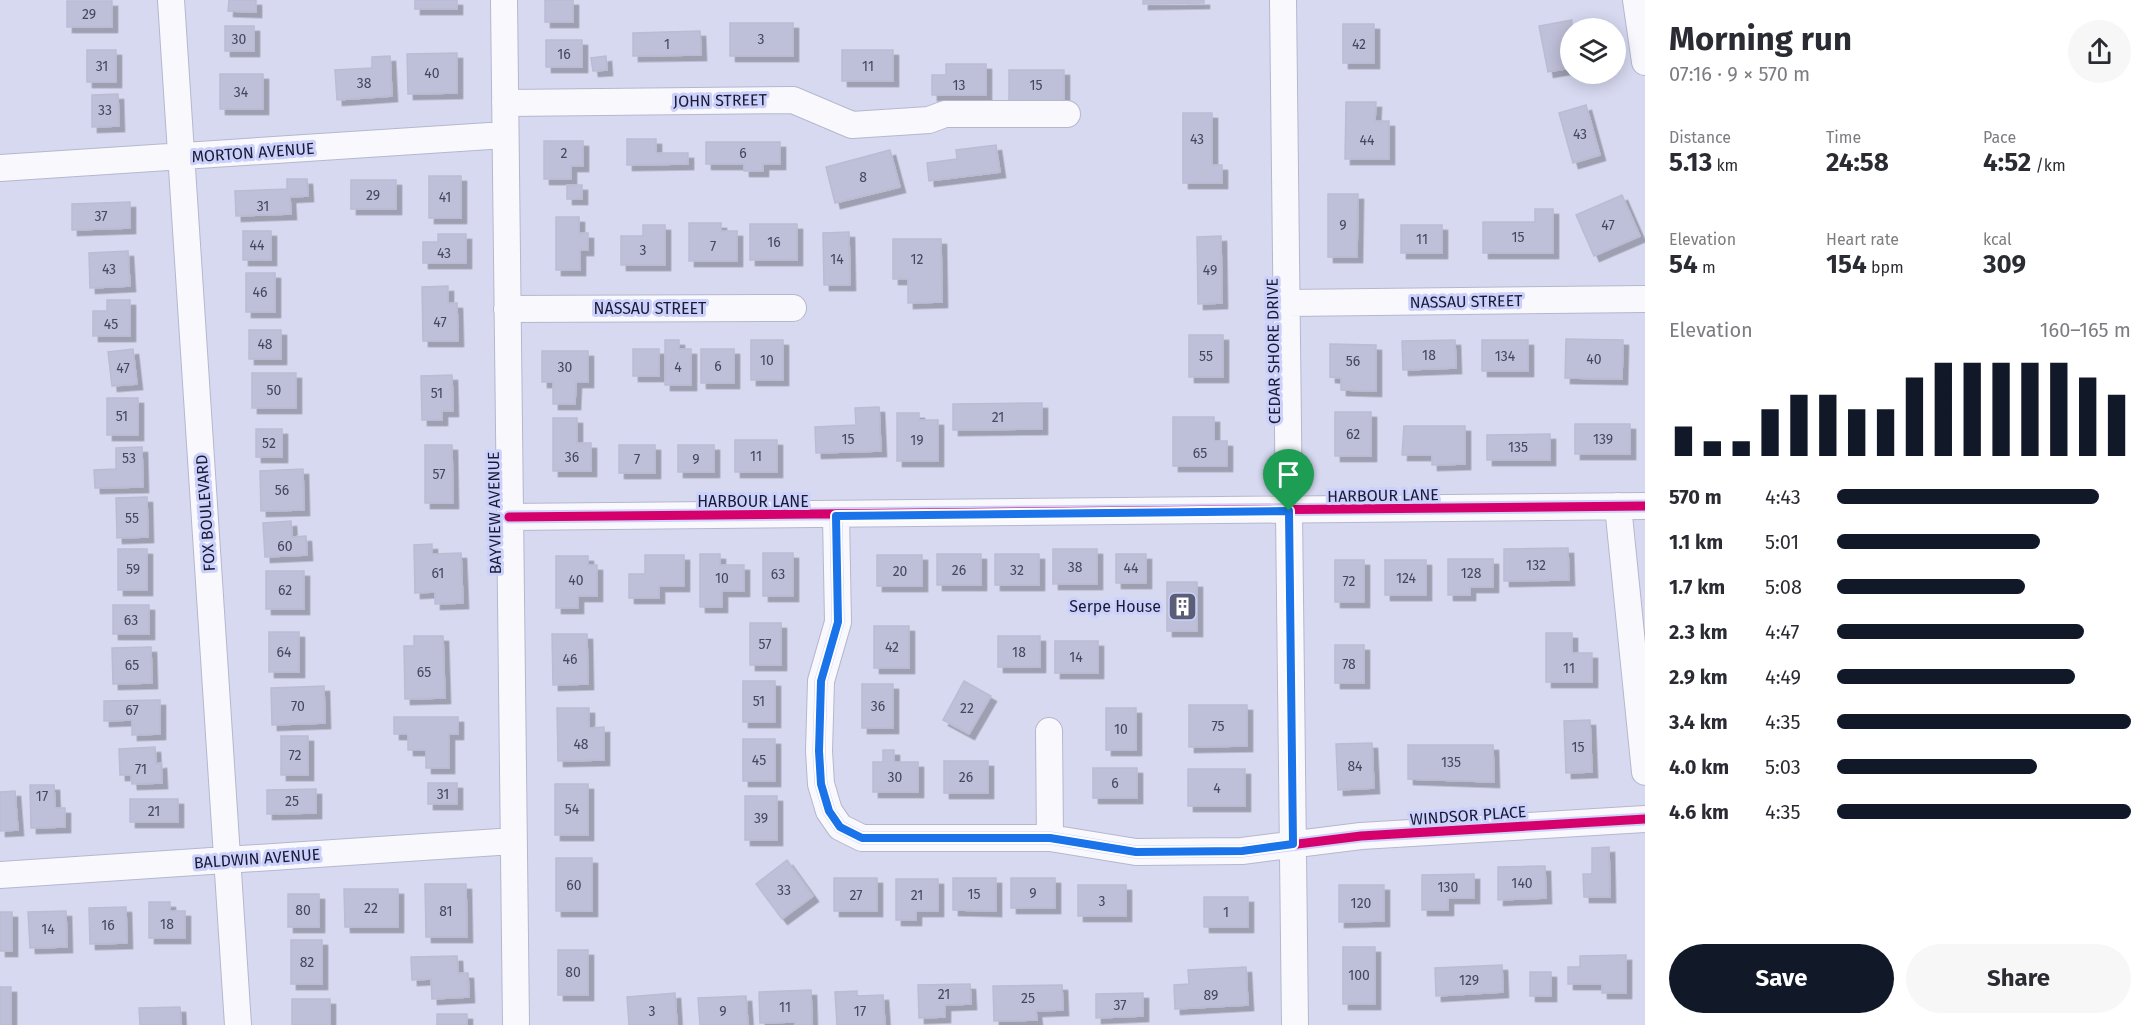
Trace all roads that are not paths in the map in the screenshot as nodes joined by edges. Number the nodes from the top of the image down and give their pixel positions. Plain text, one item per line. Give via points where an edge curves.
1 (171, 0) edge
2 (504, 0) edge
3 (1283, 0) edge
4 (1636, 0) edge
5 (1644, 53) edge
6 (505, 103) junction
7 (1067, 114) dead end
8 (505, 135) junction
9 (182, 156) junction
10 (0, 168) edge
11 (1645, 299) edge
12 (1287, 303) junction
13 (793, 308) dead end
14 (507, 309) junction
15 (1618, 506) junction
16 (1645, 506) edge
17 (1289, 511) junction
18 (836, 516) junction
19 (509, 517) junction
20 (1049, 731) dead end
21 (1645, 772) edge
22 (1645, 819) edge
23 (1050, 838) junction
24 (513, 841) junction
25 (1293, 844) junction
26 (227, 860) junction
27 (0, 875) edge
28 (238, 1025) edge
29 (516, 1025) edge
30 (1295, 1025) edge

1 - 9 street, FOX BOULEVARD
2 - 6 street, BAYVIEW AVENUE
3 - 12 street, CEDAR SHORE DRIVE
4 - 5 street
6 - 7 street, JOHN STREET via 793,100 852,125 877,126 929,120 945,114
6 - 8 street, BAYVIEW AVENUE
8 - 9 street, MORTON AVENUE
8 - 14 street, BAYVIEW AVENUE
9 - 10 street, MORTON AVENUE
9 - 26 street, FOX BOULEVARD
11 - 12 street, NASSAU STREET
12 - 17 street, CEDAR SHORE DRIVE
13 - 14 street, NASSAU STREET
14 - 19 street, BAYVIEW AVENUE
15 - 16 street, HARBOUR LANE
15 - 17 street, HARBOUR LANE
15 - 21 street
17 - 18 street, HARBOUR LANE
17 - 25 street, CEDAR SHORE DRIVE
18 - 19 street, HARBOUR LANE
18 - 23 street, WINDSOR PLACE via 838,622 821,681 819,751 821,784 829,811 840,827 862,838
19 - 24 street, BAYVIEW AVENUE
20 - 23 street
22 - 25 street, WINDSOR PLACE via 1361,836
23 - 25 street, WINDSOR PLACE via 1136,852 1242,851
24 - 26 street, BALDWIN AVENUE
24 - 29 street, BAYVIEW AVENUE
25 - 30 street, CEDAR SHORE DRIVE
26 - 27 street, BALDWIN AVENUE
26 - 28 street, FOX BOULEVARD

